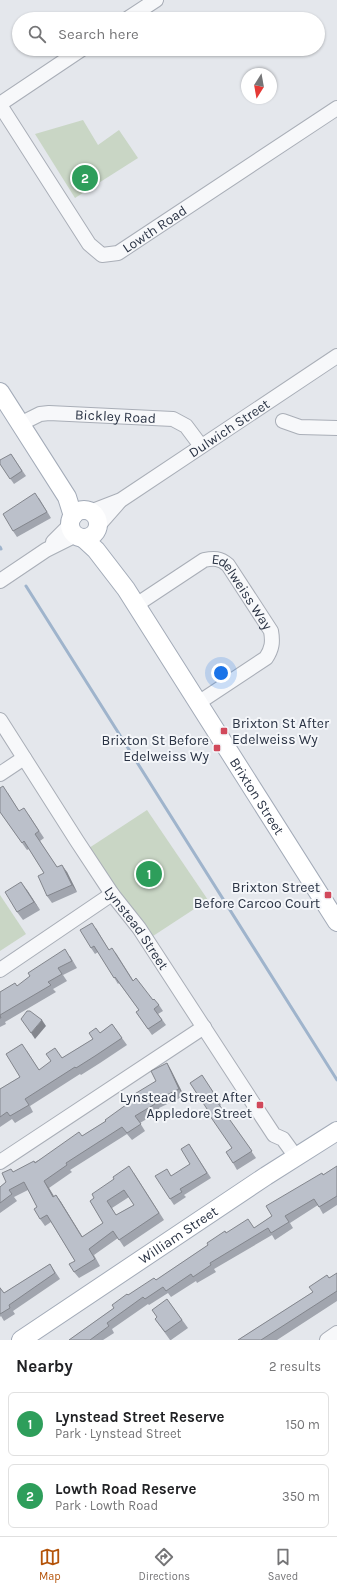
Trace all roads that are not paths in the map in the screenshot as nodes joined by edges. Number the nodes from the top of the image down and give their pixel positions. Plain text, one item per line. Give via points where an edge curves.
1 (156, 0) edge
2 (138, 12) edge
3 (72, 56) edge
4 (0, 105) edge
5 (337, 108) edge
6 (337, 356) edge
7 (0, 392) edge
8 (283, 421) dead end
9 (20, 424) junction
10 (337, 428) edge
11 (201, 446) junction
12 (84, 524) junction
13 (0, 581) edge
14 (136, 604) junction
15 (198, 703) junction
16 (0, 720) edge
17 (24, 758) junction
18 (0, 774) edge
19 (112, 894) junction
20 (337, 922) edge
21 (0, 970) edge
22 (204, 1027) junction
23 (337, 1131) edge
24 (291, 1160) junction
25 (0, 1162) edge
26 (337, 1333) edge
27 (21, 1340) edge
28 (327, 1340) edge

1 - 2 street
3 - 4 street
4 - 5 street, Lowth Road via 89,244 102,255 118,253
6 - 11 street, Dulwich Street
7 - 9 main road, Brixton Street
8 - 10 street via 300,427
9 - 11 street, Bickley Road via 40,414 49,413 173,419 186,426
9 - 12 main road, Brixton Street
11 - 12 street, Dulwich Street
12 - 13 street, Dulwich Street
12 - 14 main road, Brixton Street
14 - 15 main road, Brixton Street
14 - 15 street, Edelweiss Way via 204,560 213,558 228,565 272,631 271,650 266,658
15 - 20 main road, Brixton Street
16 - 17 street, Lynstead Street
17 - 18 street
17 - 19 street, Lynstead Street
19 - 21 street
19 - 22 street, Lynstead Street via 139,928
22 - 24 street, Lynstead Street via 274,1135 274,1142
22 - 25 street
23 - 24 main road, William Street
24 - 27 main road, William Street
26 - 28 street

